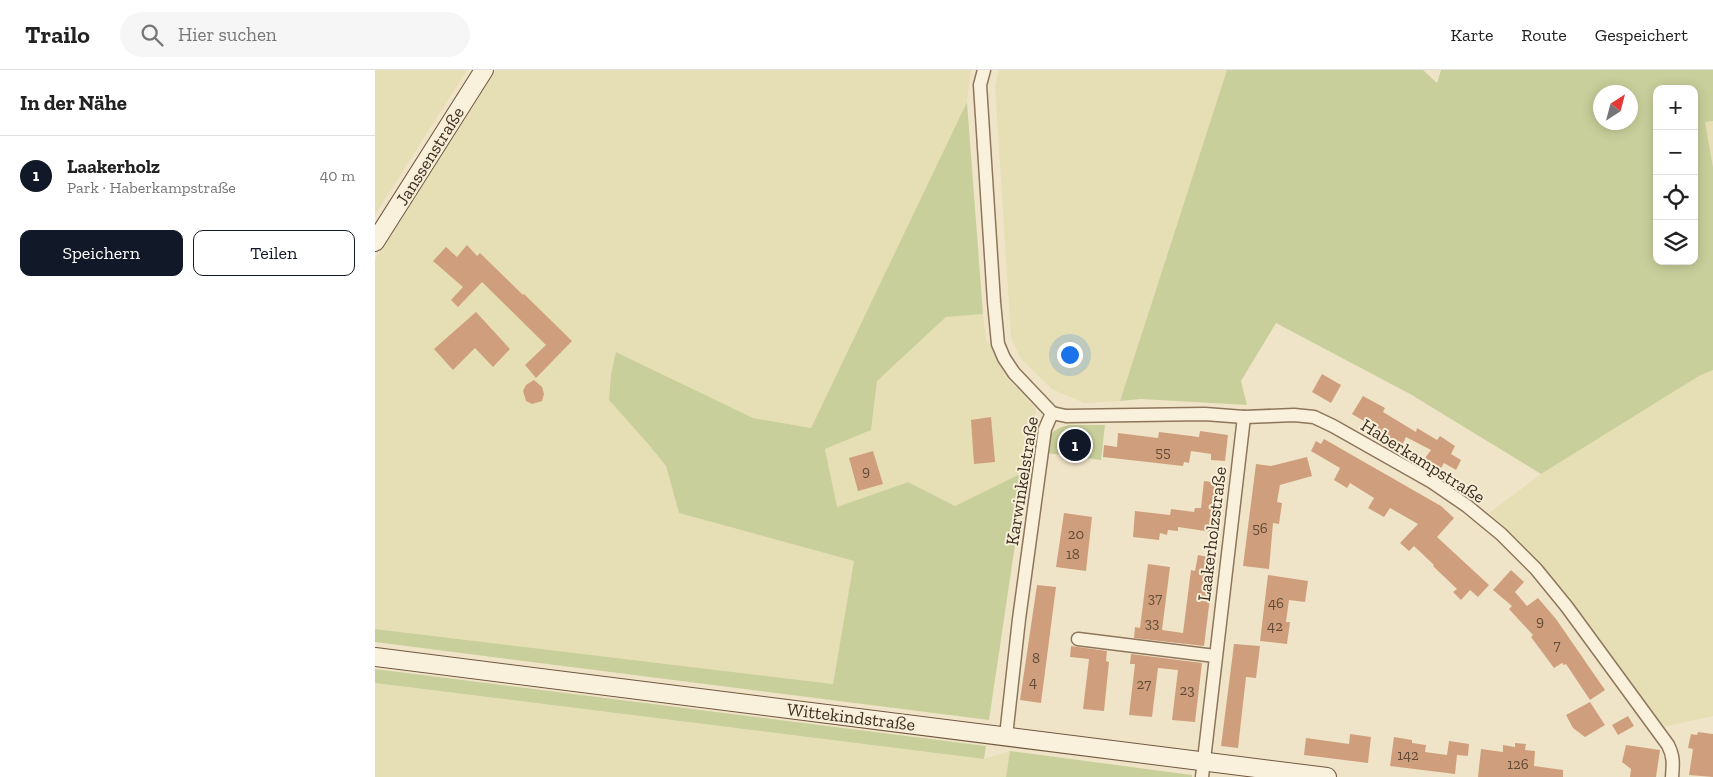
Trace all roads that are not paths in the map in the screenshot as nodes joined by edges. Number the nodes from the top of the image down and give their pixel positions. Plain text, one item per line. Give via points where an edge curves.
1 (484, 70) edge
2 (984, 70) edge
3 (375, 242) edge
4 (1052, 413) junction
5 (1244, 417) junction
6 (1078, 639) dead end
7 (1215, 656) junction
8 (375, 657) edge
9 (1006, 736) junction
10 (1203, 769) edge
11 (1327, 777) edge
12 (1672, 777) edge

1 - 3 main road, Janssenstraße
2 - 4 street, Karwinkelstraße via 980,86 998,344 1014,373
4 - 5 street, Haberkampstraße via 1066,416 1205,414
4 - 9 street, Karwinkelstraße via 1045,429
5 - 7 street, Laakerholzstraße
5 - 12 street, Haberkampstraße via 1314,417 1432,482 1501,534 1567,607 1668,745 1674,760
6 - 7 street
7 - 10 street, Laakerholzstraße
8 - 9 main road, Wittekindstraße
9 - 10 main road, Wittekindstraße
10 - 11 main road, Wittekindstraße

